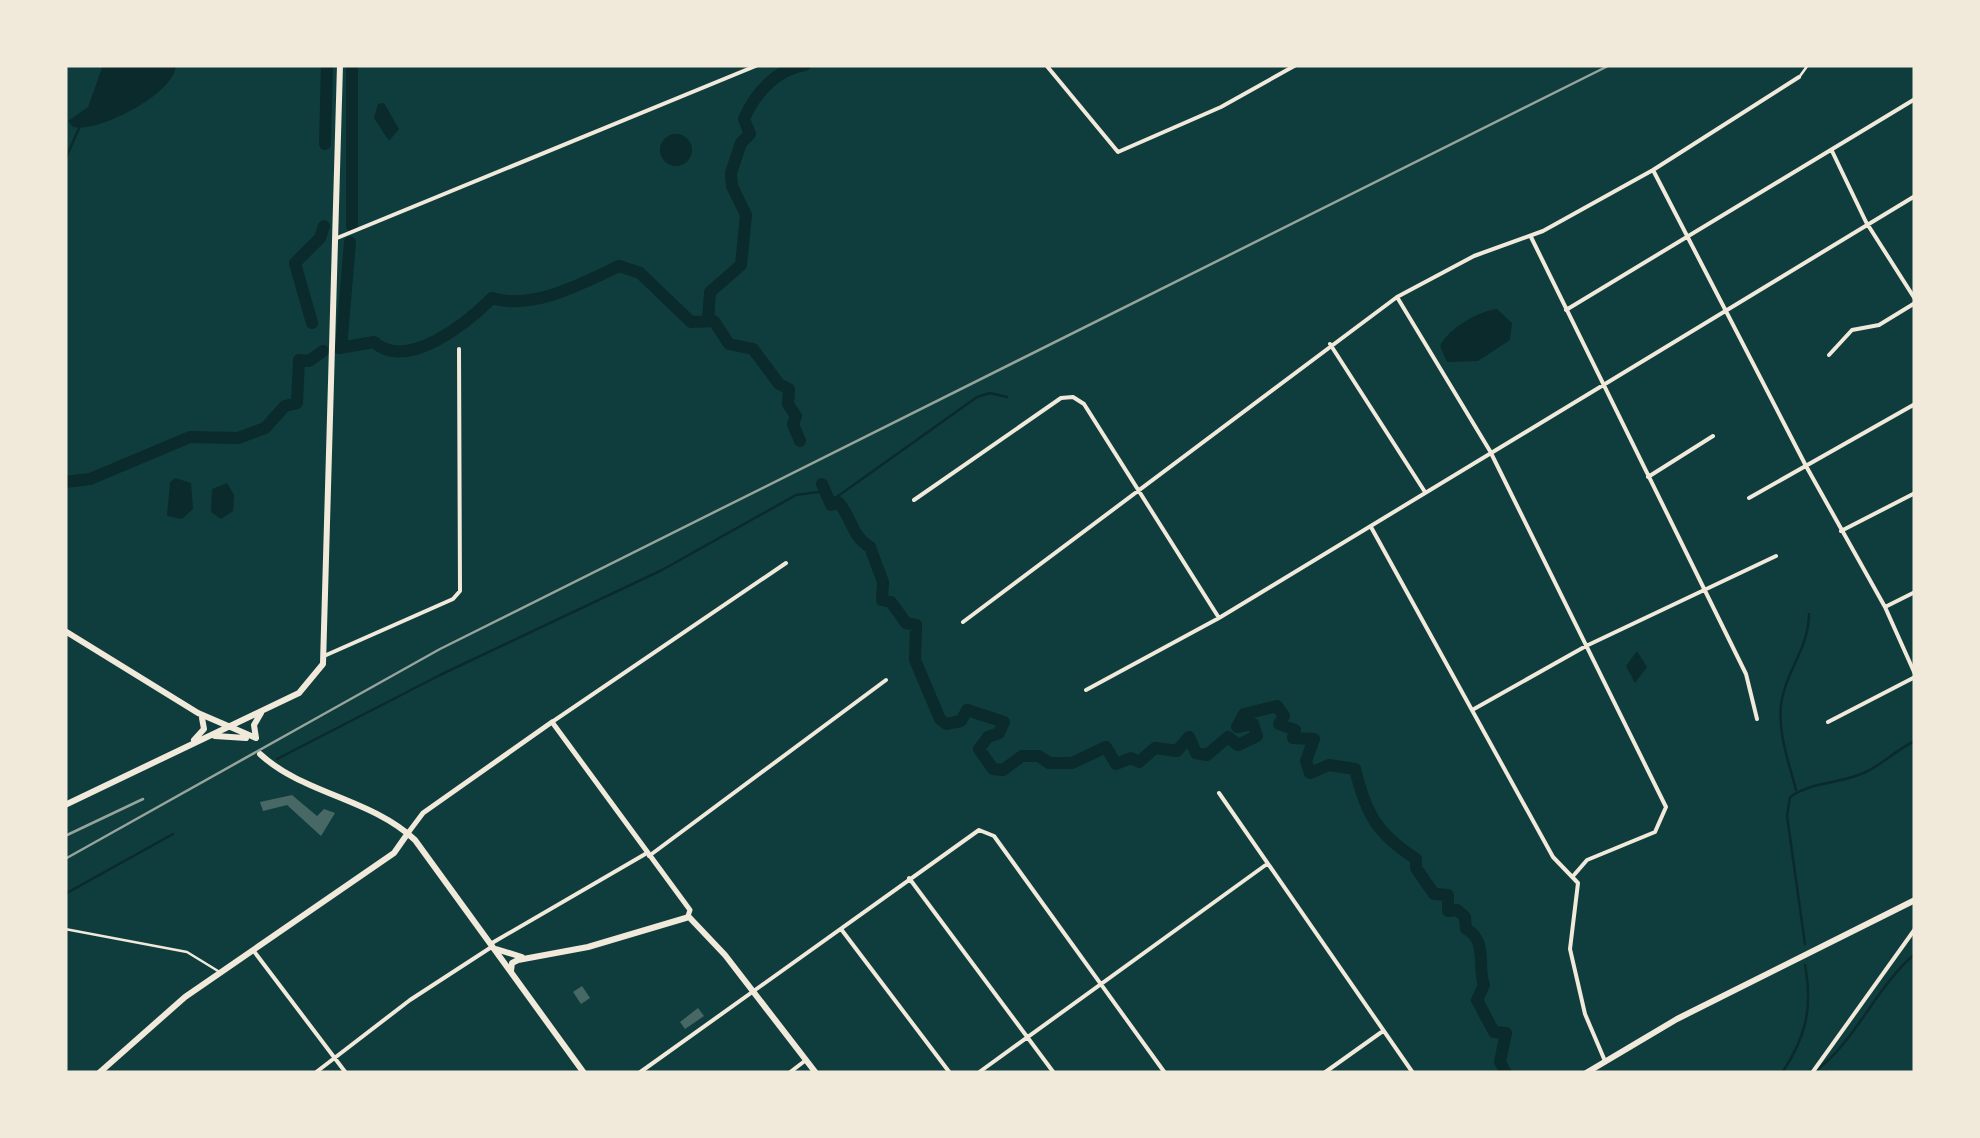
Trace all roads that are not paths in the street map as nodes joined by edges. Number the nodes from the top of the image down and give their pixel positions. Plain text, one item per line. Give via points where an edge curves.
1 (340, 65) edge
2 (758, 65) edge
3 (1046, 65) edge
4 (1296, 65) edge
5 (1808, 65) edge
6 (1799, 78) joint
7 (1915, 99) edge
8 (1832, 151) junction
9 (1653, 170) junction
10 (1915, 196) edge
11 (1866, 222) junction
12 (1531, 236) junction
13 (334, 238) junction
14 (1689, 240) junction
15 (1396, 297) junction
16 (1915, 301) edge
17 (1724, 309) junction
18 (1566, 310) junction
19 (1330, 344) junction
20 (459, 348) dead end
21 (1829, 355) dead end
22 (1602, 384) junction
23 (1915, 404) edge
24 (1712, 436) dead end
25 (1490, 451) junction
26 (1806, 466) junction
27 (1648, 477) junction
28 (1136, 490) junction
29 (1426, 492) junction
30 (1915, 493) edge
31 (1748, 498) dead end
32 (914, 500) dead end
33 (1372, 526) junction
34 (1841, 531) junction
35 (1776, 556) dead end
36 (786, 562) dead end
37 (1702, 589) junction
38 (1915, 592) edge
39 (1885, 607) junction
40 (1219, 618) junction
41 (963, 622) dead end
42 (65, 630) edge
43 (1586, 646) junction
44 (324, 656) junction
45 (1915, 676) edge
46 (886, 680) dead end
47 (1086, 690) dead end
48 (1474, 709) junction
49 (262, 712) junction
50 (198, 714) junction
51 (1756, 720) dead end
52 (552, 722) junction
53 (1828, 722) dead end
54 (231, 727) junction
55 (209, 736) junction
56 (251, 739) junction
57 (182, 747) junction
58 (262, 752) dead end
59 (1219, 793) dead end
60 (65, 805) edge
61 (408, 833) junction
62 (648, 854) junction
63 (1267, 864) junction
64 (1574, 876) junction
65 (909, 878) junction
66 (1915, 900) edge
67 (689, 913) junction
68 (840, 927) junction
69 (65, 929) edge
70 (1915, 930) edge
71 (493, 946) junction
72 (253, 950) junction
73 (530, 958) junction
74 (219, 972) junction
75 (512, 973) junction
76 (1101, 985) junction
77 (752, 990) junction
78 (1383, 1031) junction
79 (1028, 1038) junction
80 (334, 1056) junction
81 (806, 1060) junction
82 (1605, 1061) junction
83 (109, 1070) edge
84 (1587, 1072) edge
85 (98, 1073) edge
86 (315, 1073) edge
87 (346, 1073) edge
88 (584, 1073) edge
89 (639, 1073) edge
90 (789, 1073) edge
91 (816, 1073) edge
92 (950, 1073) edge
93 (978, 1073) edge
94 (1054, 1073) edge
95 (1165, 1073) edge
96 (1324, 1073) edge
97 (1413, 1073) edge
98 (1812, 1073) edge

1 - 13 main road
2 - 13 street
3 - 4 street via 1118,152
5 - 6 lane
6 - 9 street
7 - 8 street
8 - 11 street
8 - 14 street
9 - 12 street
9 - 14 street
10 - 11 street
11 - 16 street
11 - 17 street
12 - 15 street via 1474,256
12 - 18 street
13 - 44 main road
14 - 17 street
14 - 18 street
15 - 19 street
15 - 25 street
16 - 21 street via 1885,322 1852,330
17 - 22 street
17 - 26 street
18 - 22 street
19 - 28 street
19 - 29 street
20 - 44 street via 460,591
22 - 25 street
22 - 27 street
23 - 26 street
24 - 27 street
25 - 29 street
25 - 43 street
26 - 31 street
26 - 34 street
27 - 37 street
28 - 32 street via 1112,444 1072,397 1061,398
28 - 40 street
28 - 41 street
29 - 33 street
30 - 34 street
33 - 40 street
33 - 48 street
34 - 39 street
35 - 37 street
36 - 52 street
37 - 43 street
37 - 51 street via 1746,674
38 - 39 street
39 - 45 street
40 - 47 street
42 - 50 main road
43 - 48 street
43 - 64 street via 1666,808 1655,832 1587,860
44 - 49 main road via 306,688
45 - 53 street
46 - 62 street
48 - 64 street via 1553,857
49 - 54 main road
49 - 56 main road
50 - 54 main road
50 - 57 main road via 204,730
52 - 61 street via 423,813
52 - 62 street
54 - 55 main road
54 - 56 main road
55 - 56 main road
55 - 57 main road
57 - 60 main road
58 - 61 main road via 270,763 364,804
59 - 63 street
61 - 71 main road
61 - 72 main road via 394,853
62 - 67 street
62 - 71 street
63 - 76 street
63 - 78 street
64 - 82 street via 1579,890 1570,949 1584,1014
65 - 68 street
65 - 76 street via 968,834 983,830 994,836
65 - 79 street
66 - 82 main road
67 - 73 main road via 578,950
67 - 77 main road
68 - 77 street
68 - 92 street
69 - 74 lane via 187,952
70 - 98 street
71 - 73 main road
71 - 75 main road
71 - 80 street
72 - 74 main road
72 - 80 street
73 - 75 main road via 512,963
74 - 83 main road
75 - 88 main road
76 - 79 street
76 - 95 street
77 - 81 main road
77 - 89 street
78 - 96 street
78 - 97 street
79 - 93 street
79 - 94 street
80 - 86 street
80 - 87 street
81 - 90 street
81 - 91 main road
82 - 84 main road
83 - 85 main road

